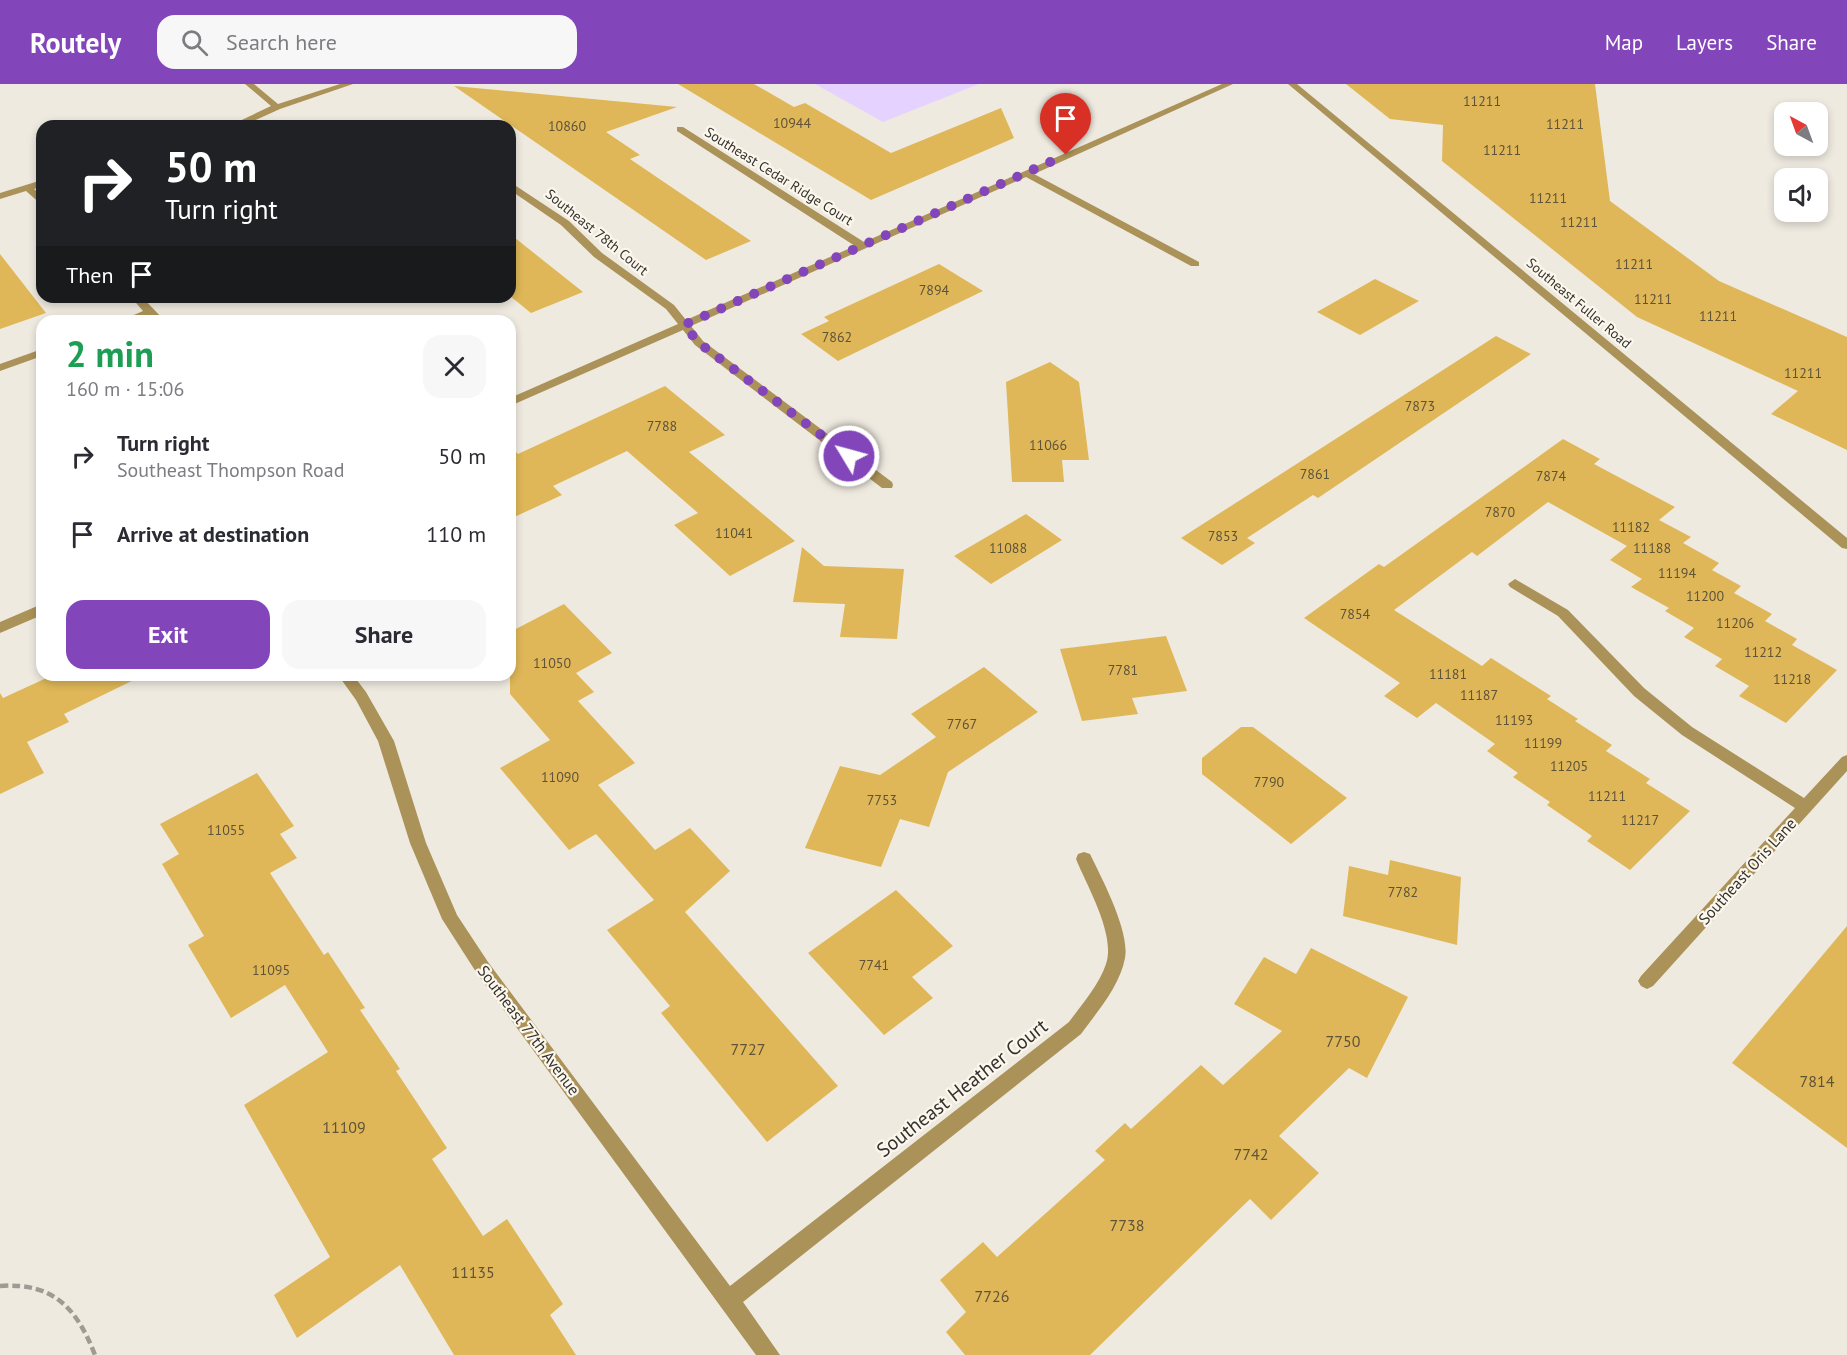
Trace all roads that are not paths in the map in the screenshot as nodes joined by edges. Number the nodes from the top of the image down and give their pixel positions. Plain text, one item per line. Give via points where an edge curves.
1 (249, 84) edge
2 (349, 84) edge
3 (1228, 84) edge
4 (1292, 84) edge
5 (277, 106) junction
6 (249, 120) edge
7 (680, 129) dead end
8 (1025, 173) junction
9 (36, 185) edge
10 (28, 188) junction
11 (516, 189) edge
12 (0, 196) edge
13 (36, 196) edge
14 (863, 246) junction
15 (1195, 264) dead end
16 (142, 303) edge
17 (150, 312) junction
18 (142, 315) edge
19 (153, 315) edge
20 (684, 325) junction
21 (36, 354) edge
22 (0, 368) edge
23 (516, 399) edge
24 (887, 485) dead end
25 (1847, 545) edge
26 (1515, 584) dead end
27 (36, 612) edge
28 (0, 628) edge
29 (350, 681) edge
30 (1847, 761) edge
31 (1806, 807) junction
32 (1084, 859) dead end
33 (1647, 981) dead end
34 (730, 1299) junction
35 (769, 1355) edge

1 - 5 street
2 - 5 street
3 - 8 street
4 - 25 street, Southeast Fuller Road
5 - 6 street
7 - 14 street, Southeast Cedar Ridge Court
8 - 14 street
8 - 15 street
9 - 10 street
10 - 12 street
10 - 13 street
11 - 20 street, Southeast 78th Court via 670,307
14 - 20 street
16 - 17 street
17 - 18 street
17 - 19 street
20 - 23 street
20 - 24 street, Southeast 78th Court via 699,343
21 - 22 street
26 - 31 street via 1563,613 1639,692 1687,731
27 - 28 street
29 - 34 street, Southeast 77th Avenue via 386,741 418,843 450,918 482,967
30 - 31 street, Southeast Oris Lane
31 - 33 street, Southeast Oris Lane
32 - 34 street, Southeast Heather Court via 1109,919 1117,955 1103,986 1075,1028
34 - 35 street, Southeast 77th Avenue

